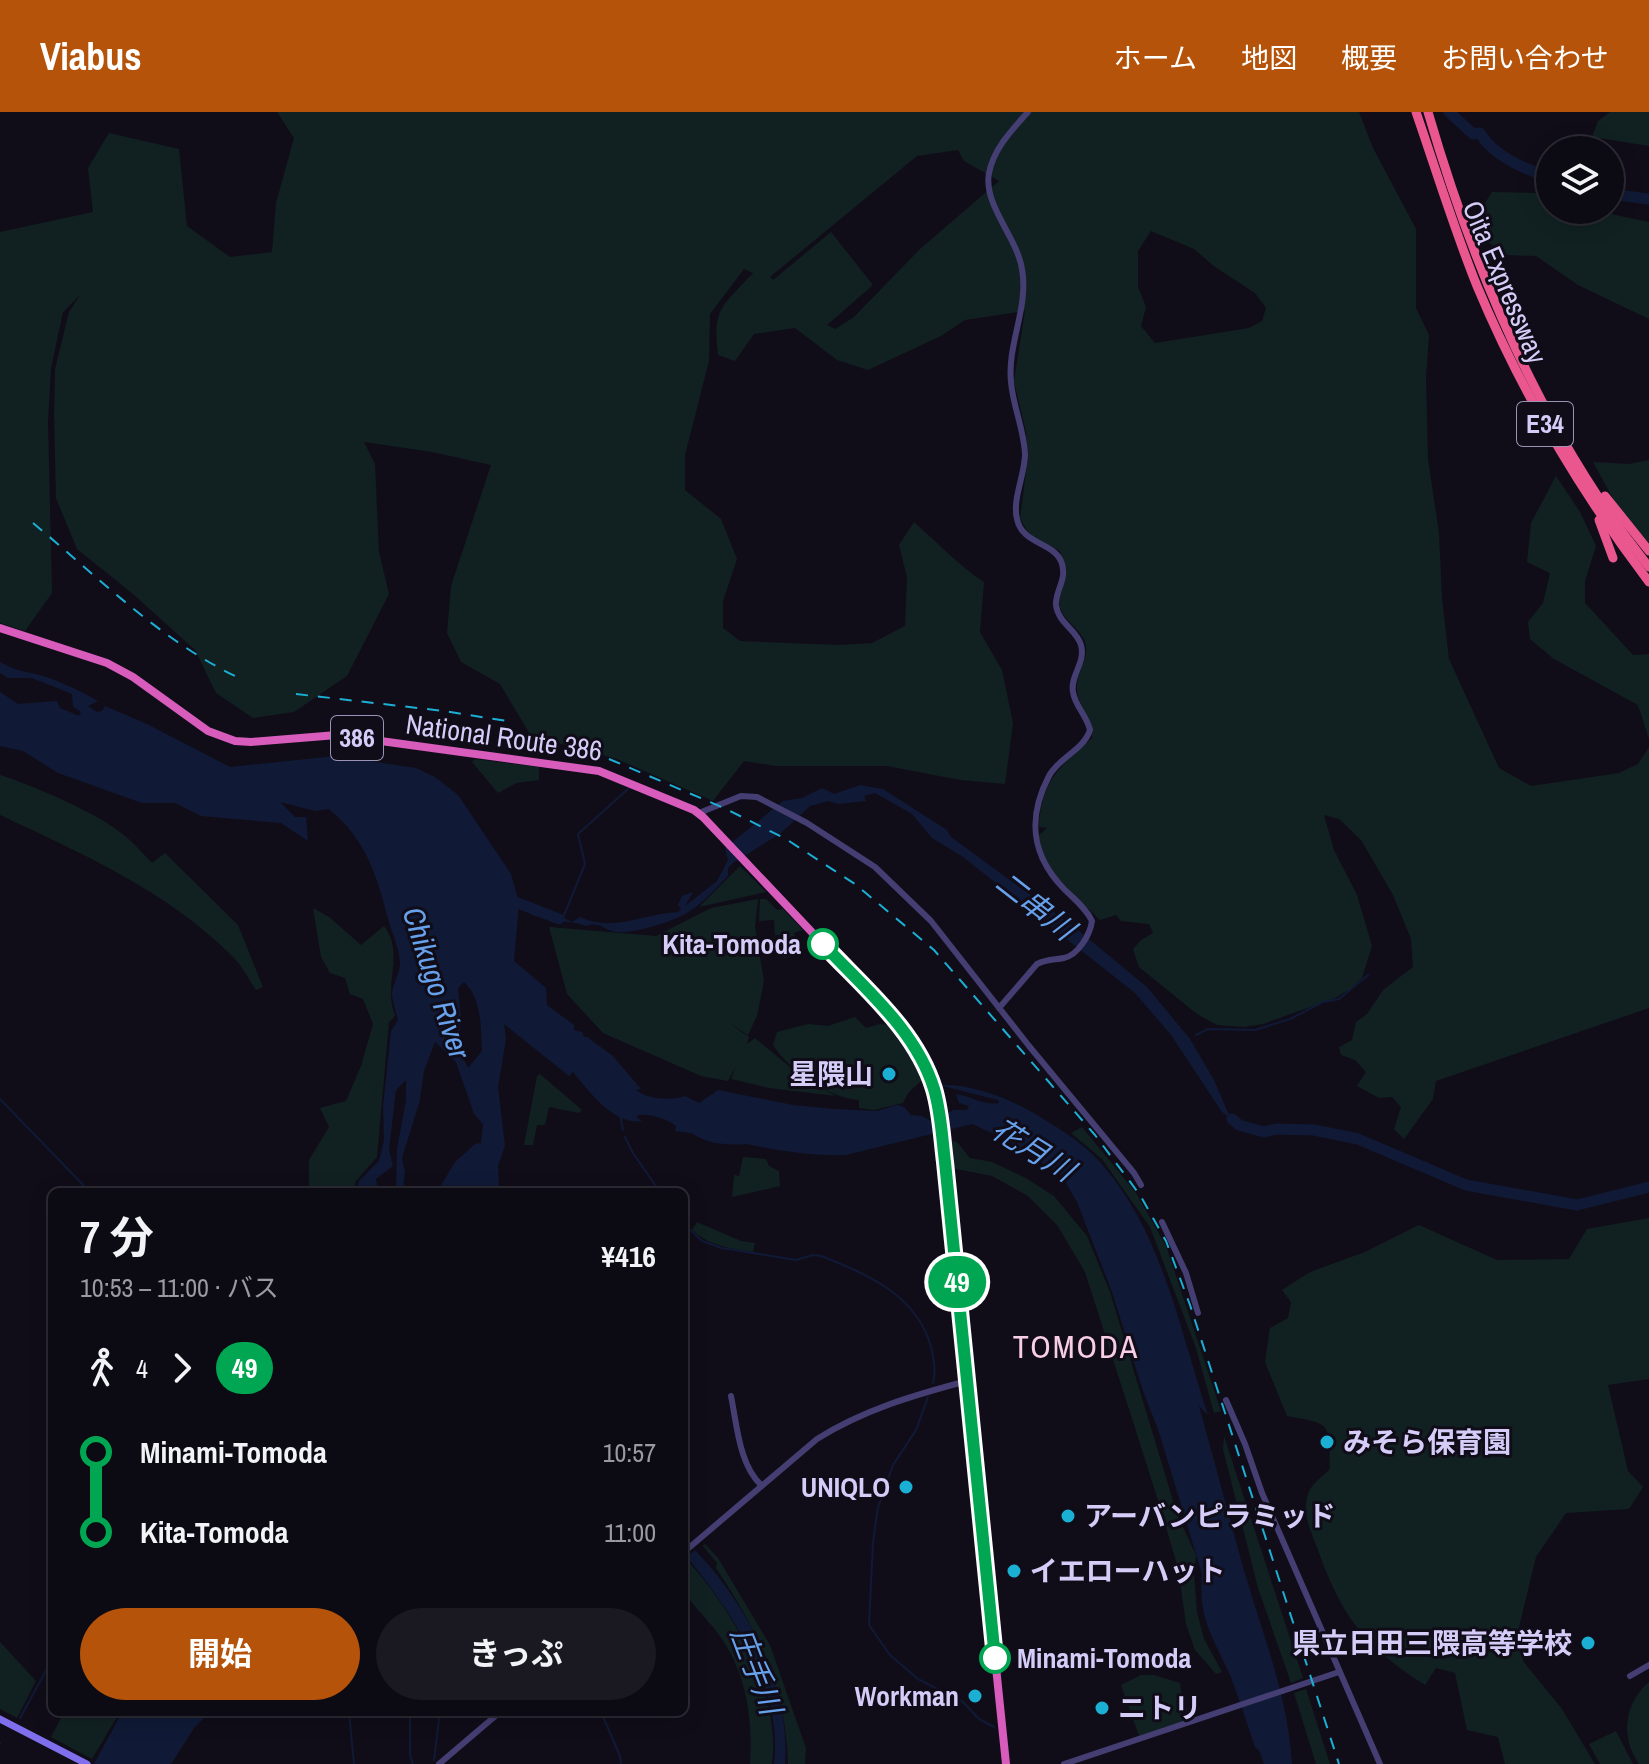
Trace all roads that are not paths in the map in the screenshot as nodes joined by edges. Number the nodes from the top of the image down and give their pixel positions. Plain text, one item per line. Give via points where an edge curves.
1 (1028, 112) edge
2 (1416, 112) edge
3 (1428, 112) edge
4 (1469, 252) junction
5 (1569, 457) junction
6 (1649, 551) edge
7 (1613, 558) dead end
8 (1649, 567) edge
9 (1649, 582) edge
10 (0, 628) edge
11 (699, 813) junction
12 (999, 1008) junction
13 (1141, 1185) dead end
14 (1162, 1222) dead end
15 (1198, 1313) dead end
16 (967, 1381) junction
17 (731, 1396) dead end
18 (1226, 1400) dead end
19 (761, 1485) junction
20 (688, 1549) edge
21 (1649, 1665) edge
22 (1339, 1672) junction
23 (1630, 1676) dead end
24 (495, 1716) edge
25 (0, 1719) edge
26 (87, 1764) edge
27 (439, 1764) edge
28 (1006, 1764) edge
29 (1064, 1764) edge
30 (1380, 1764) edge

1 - 12 street via 1004,141 988,175 992,200 1022,266 1025,292 1011,362 1025,455 1016,518 1023,533 1062,564 1056,604 1081,642 1082,663 1073,692 1090,730 1080,747 1051,771 1035,836 1052,876 1092,921 1076,951 1037,964
2 - 4 highway, Oita Expressway / E34
3 - 4 highway, Oita Expressway / E34
4 - 5 highway, Oita Expressway / E34
5 - 6 highway
5 - 7 highway
5 - 8 highway, Oita Expressway / E34
5 - 9 highway, Oita Expressway / E34 via 1601,515
10 - 11 highway, National Route 386 / 386 via 107,663 208,731 235,741 337,735 599,771
11 - 12 street via 741,796 765,800 875,867 931,921
11 - 16 highway, National Route 386 / 386 via 909,1038 927,1069 944,1157
12 - 13 street
14 - 15 street
16 - 19 street via 894,1402 836,1427
16 - 28 highway, National Route 386 / 386
17 - 19 street via 745,1459
18 - 22 street
19 - 20 street
21 - 23 street
22 - 29 street
22 - 30 street
24 - 27 street
25 - 26 main road

